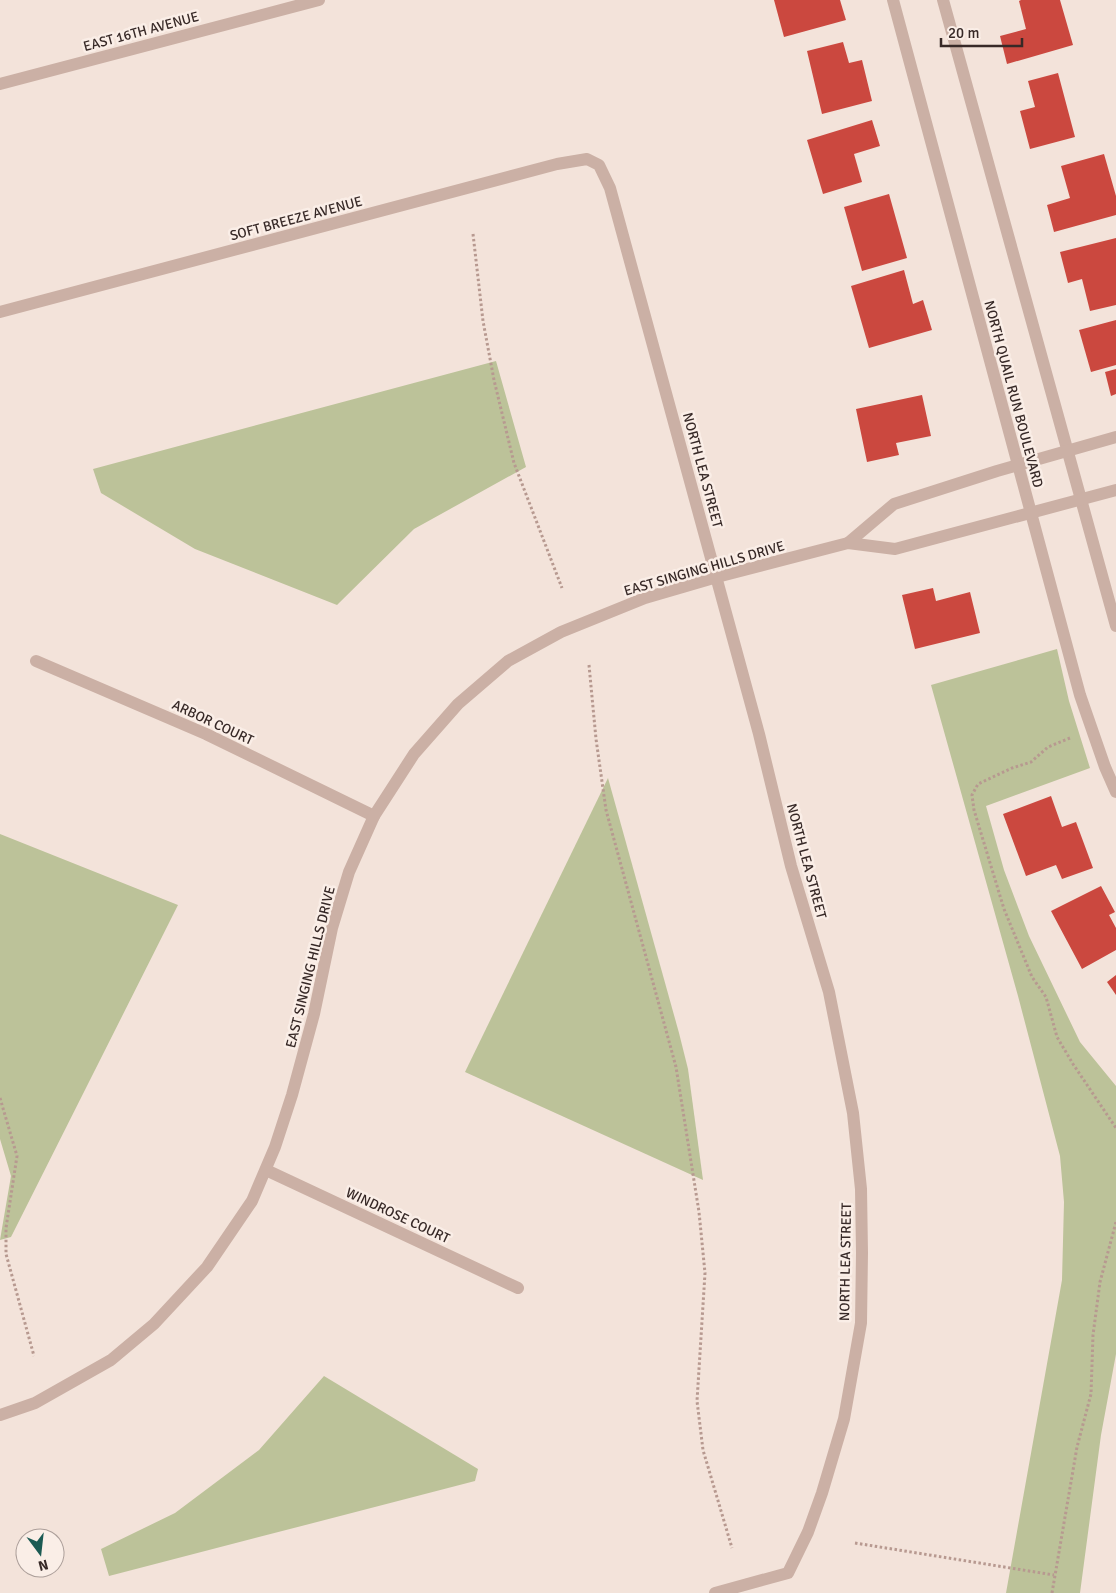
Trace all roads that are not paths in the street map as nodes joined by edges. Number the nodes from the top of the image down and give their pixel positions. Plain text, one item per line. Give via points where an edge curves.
1 (319, 0) edge
2 (893, 0) edge
3 (943, 0) edge
4 (305, 2) edge
5 (0, 84) edge
6 (599, 165) joint
7 (0, 312) edge
8 (1116, 438) edge
9 (1068, 451) junction
10 (1018, 465) junction
11 (1116, 490) edge
12 (1081, 500) junction
13 (1031, 513) junction
14 (848, 543) junction
15 (717, 577) junction
16 (1116, 626) edge
17 (36, 661) dead end
18 (1116, 792) edge
19 (374, 816) junction
20 (266, 1170) junction
21 (518, 1288) dead end
22 (0, 1415) edge
23 (714, 1593) edge

1 - 4 street, EAST 16TH AVENUE
2 - 10 street, NORTH QUAIL RUN BOULEVARD
3 - 9 street
4 - 5 street, EAST 16TH AVENUE
6 - 7 street, SOFT BREEZE AVENUE via 587,159 557,164
6 - 15 street, NORTH LEA STREET via 610,188
8 - 9 street, EAST SINGING HILLS DRIVE
9 - 10 street, EAST SINGING HILLS DRIVE
9 - 12 street
10 - 13 street, NORTH QUAIL RUN BOULEVARD
10 - 14 street, EAST SINGING HILLS DRIVE via 894,504
11 - 12 street, EAST SINGING HILLS DRIVE
12 - 13 street, EAST SINGING HILLS DRIVE
12 - 16 street
13 - 14 street, EAST SINGING HILLS DRIVE via 895,549
13 - 18 street, NORTH QUAIL RUN BOULEVARD via 1080,695
14 - 15 street, EAST SINGING HILLS DRIVE
15 - 19 street, EAST SINGING HILLS DRIVE via 645,598 570,629 508,661 458,704 414,754
15 - 23 street, NORTH LEA STREET via 760,734 791,866 829,992 853,1113 861,1189 862,1254 861,1323 844,1419 808,1532 788,1573
17 - 19 street, ARBOR COURT via 206,734
19 - 20 street, EAST SINGING HILLS DRIVE via 349,872 332,928 314,1014 292,1095
20 - 21 street, WINDROSE COURT
20 - 22 street, EAST SINGING HILLS DRIVE via 252,1201 207,1267 154,1324 111,1360 35,1403

